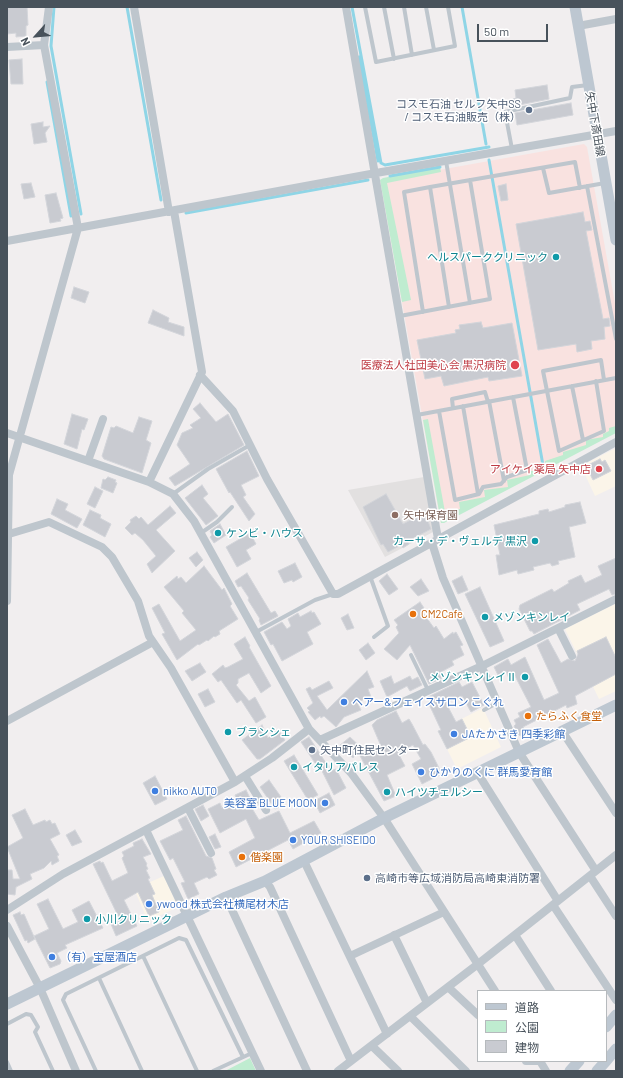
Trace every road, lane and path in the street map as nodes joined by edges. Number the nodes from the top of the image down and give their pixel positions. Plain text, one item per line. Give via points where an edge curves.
1 (49, 7) edge
2 (134, 7) edge
3 (346, 7) edge
4 (365, 7) edge
5 (384, 7) edge
6 (404, 7) edge
7 (426, 7) edge
8 (448, 7) edge
9 (575, 7) edge
10 (616, 19) edge
11 (578, 26) junction
12 (44, 45) junction
13 (7, 47) edge
14 (434, 50) junction
15 (412, 55) junction
16 (394, 59) junction
17 (588, 85) junction
18 (616, 131) edge
19 (596, 134) junction
20 (512, 149) junction
21 (446, 161) junction
22 (543, 168) junction
23 (376, 173) junction
24 (470, 180) junction
25 (605, 183) junction
26 (450, 184) junction
27 (587, 186) junction
28 (430, 187) junction
29 (580, 188) junction
30 (172, 211) junction
31 (78, 228) junction
32 (616, 240) edge
33 (7, 241) edge
34 (470, 303) junction
35 (449, 307) junction
36 (424, 312) junction
37 (400, 316) junction
38 (616, 339) edge
39 (200, 375) junction
40 (616, 378) edge
41 (604, 380) junction
42 (596, 381) junction
43 (572, 386) junction
44 (548, 390) junction
45 (513, 397) junction
46 (489, 402) junction
47 (463, 406) junction
48 (453, 408) junction
49 (439, 411) junction
50 (417, 415) junction
51 (103, 419) dead end
52 (7, 433) edge
53 (21, 436) junction
54 (583, 440) junction
55 (616, 442) edge
56 (250, 445) junction
57 (88, 461) junction
58 (504, 481) junction
59 (149, 482) junction
60 (173, 494) junction
61 (478, 494) junction
62 (232, 507) dead end
63 (8, 534) junction
64 (201, 534) junction
65 (435, 541) junction
66 (370, 576) junction
67 (333, 594) junction
68 (616, 599) edge
69 (7, 601) edge
70 (558, 628) junction
71 (256, 632) junction
72 (374, 637) dead end
73 (153, 642) junction
74 (411, 655) dead end
75 (572, 656) dead end
76 (482, 666) junction
77 (428, 690) junction
78 (498, 703) junction
79 (616, 705) edge
80 (484, 710) dead end
81 (7, 721) edge
82 (309, 729) junction
83 (562, 731) junction
84 (320, 740) junction
85 (519, 752) junction
86 (477, 772) junction
87 (245, 776) junction
88 (235, 782) junction
89 (188, 808) junction
90 (266, 810) dead end
91 (615, 810) edge
92 (384, 818) junction
93 (146, 830) junction
94 (211, 853) dead end
95 (616, 855) edge
96 (304, 861) junction
97 (593, 873) junction
98 (265, 880) junction
99 (226, 897) junction
100 (556, 903) junction
101 (7, 910) edge
102 (444, 912) junction
103 (616, 916) edge
104 (187, 917) junction
105 (7, 926) edge
106 (394, 935) junction
107 (515, 935) junction
108 (143, 956) junction
109 (350, 956) junction
110 (478, 964) junction
111 (99, 978) junction
112 (448, 987) junction
113 (40, 988) junction
114 (494, 990) edge
115 (550, 990) edge
116 (616, 1000) edge
117 (427, 1003) junction
118 (7, 1004) edge
119 (477, 1014) edge
120 (616, 1015) edge
121 (410, 1016) junction
122 (7, 1024) edge
123 (607, 1026) edge
124 (388, 1034) junction
125 (372, 1046) junction
126 (616, 1049) edge
127 (252, 1053) junction
128 (243, 1057) junction
129 (607, 1060) edge
130 (351, 1061) junction
131 (7, 1062) edge
132 (541, 1062) edge
133 (578, 1062) edge
134 (605, 1062) edge
135 (11, 1071) edge
136 (53, 1071) edge
137 (76, 1071) edge
138 (96, 1071) edge
139 (142, 1071) edge
140 (197, 1071) edge
141 (213, 1071) edge
142 (261, 1071) edge
143 (307, 1071) edge
144 (338, 1071) edge
145 (398, 1071) edge
146 (466, 1071) edge
147 (546, 1071) edge
148 (570, 1071) edge
149 (597, 1071) edge

1 - 12 street
2 - 30 street
3 - 23 street
4 - 16 lane via 376,62
5 - 16 lane
6 - 15 lane
7 - 14 lane
8 - 14 lane via 455,46
9 - 11 street, 矢中下斎田線
10 - 11 street
11 - 17 street, 矢中下斎田線
12 - 13 street
12 - 31 street
14 - 15 lane
15 - 16 lane
17 - 19 street, 矢中下斎田線
17 - 20 lane via 572,87 570,98 505,112
18 - 19 street
19 - 20 street
19 - 25 street, 矢中下斎田線
20 - 21 street
21 - 23 street
21 - 26 lane
22 - 24 lane
22 - 29 lane via 549,193
22 - 29 lane via 575,162
23 - 30 street
23 - 37 street
24 - 26 lane
24 - 34 lane via 490,298
25 - 27 lane
25 - 32 street, 矢中下斎田線
26 - 28 lane
26 - 34 lane
27 - 29 lane
27 - 38 lane
28 - 35 lane
28 - 36 lane via 404,192
30 - 31 street
30 - 39 street via 202,372
31 - 33 street
31 - 53 street
34 - 35 lane
35 - 36 lane
36 - 37 lane
37 - 50 street
39 - 56 street via 233,411
39 - 59 street
40 - 41 lane
41 - 42 lane
41 - 44 lane via 601,360 544,371
42 - 43 lane
42 - 54 lane via 604,431
43 - 44 lane
43 - 54 lane
44 - 45 lane
44 - 54 lane via 558,451
45 - 46 lane
45 - 58 lane via 527,470 507,477
46 - 47 lane
46 - 48 lane via 485,392 452,399
46 - 58 lane
47 - 48 lane
47 - 61 lane
48 - 49 lane
49 - 50 lane
49 - 61 lane via 455,500
50 - 65 street
51 - 57 street
52 - 53 street
53 - 57 street
53 - 63 street via 9,476
55 - 65 street
56 - 60 lane via 208,469
56 - 67 street
57 - 59 street
58 - 61 lane via 501,484 483,487
59 - 60 street
60 - 64 street
62 - 64 lane
63 - 69 street
63 - 73 street via 49,522 102,547 112,556 138,601
64 - 71 street
65 - 66 street
65 - 76 street via 444,578
66 - 67 street via 338,594
66 - 72 lane via 388,626
67 - 71 lane via 314,600
68 - 70 street
70 - 75 street
70 - 76 street
71 - 82 street
73 - 81 street
73 - 88 street via 171,668
74 - 77 lane
76 - 77 street
76 - 78 street
77 - 84 street
78 - 80 lane
78 - 85 street
79 - 83 street
82 - 84 street
82 - 87 street
83 - 85 street
83 - 91 street
84 - 92 street via 351,773
85 - 86 street
85 - 97 street
86 - 92 street
86 - 100 street
87 - 88 street
87 - 90 street
88 - 89 street
89 - 93 street
89 - 94 street
92 - 96 street
92 - 102 street
93 - 101 street via 63,874
93 - 104 street
95 - 97 street
96 - 98 street
96 - 109 street
97 - 100 street
97 - 103 street
98 - 99 street
98 - 130 street
99 - 104 street
99 - 143 street
100 - 107 street
100 - 116 street
102 - 106 street
102 - 110 street
104 - 113 street
104 - 127 street
105 - 113 street
106 - 109 street
106 - 117 street
107 - 110 street
107 - 115 street
108 - 111 lane
108 - 128 lane via 179,938 186,940
108 - 140 lane
109 - 124 street
110 - 112 street
110 - 114 street
111 - 138 lane via 66,994 63,1000
111 - 139 lane
112 - 117 street
112 - 119 street
113 - 118 street
113 - 137 street
117 - 121 street
120 - 123 street
121 - 124 street
121 - 146 street
122 - 136 lane via 26,1014 31,1015 38,1027 36,1032
124 - 125 street
125 - 130 street
125 - 145 street
126 - 129 street
127 - 128 lane
127 - 142 street
128 - 141 lane
130 - 144 street
131 - 135 lane
132 - 147 street
133 - 148 street
134 - 149 street

